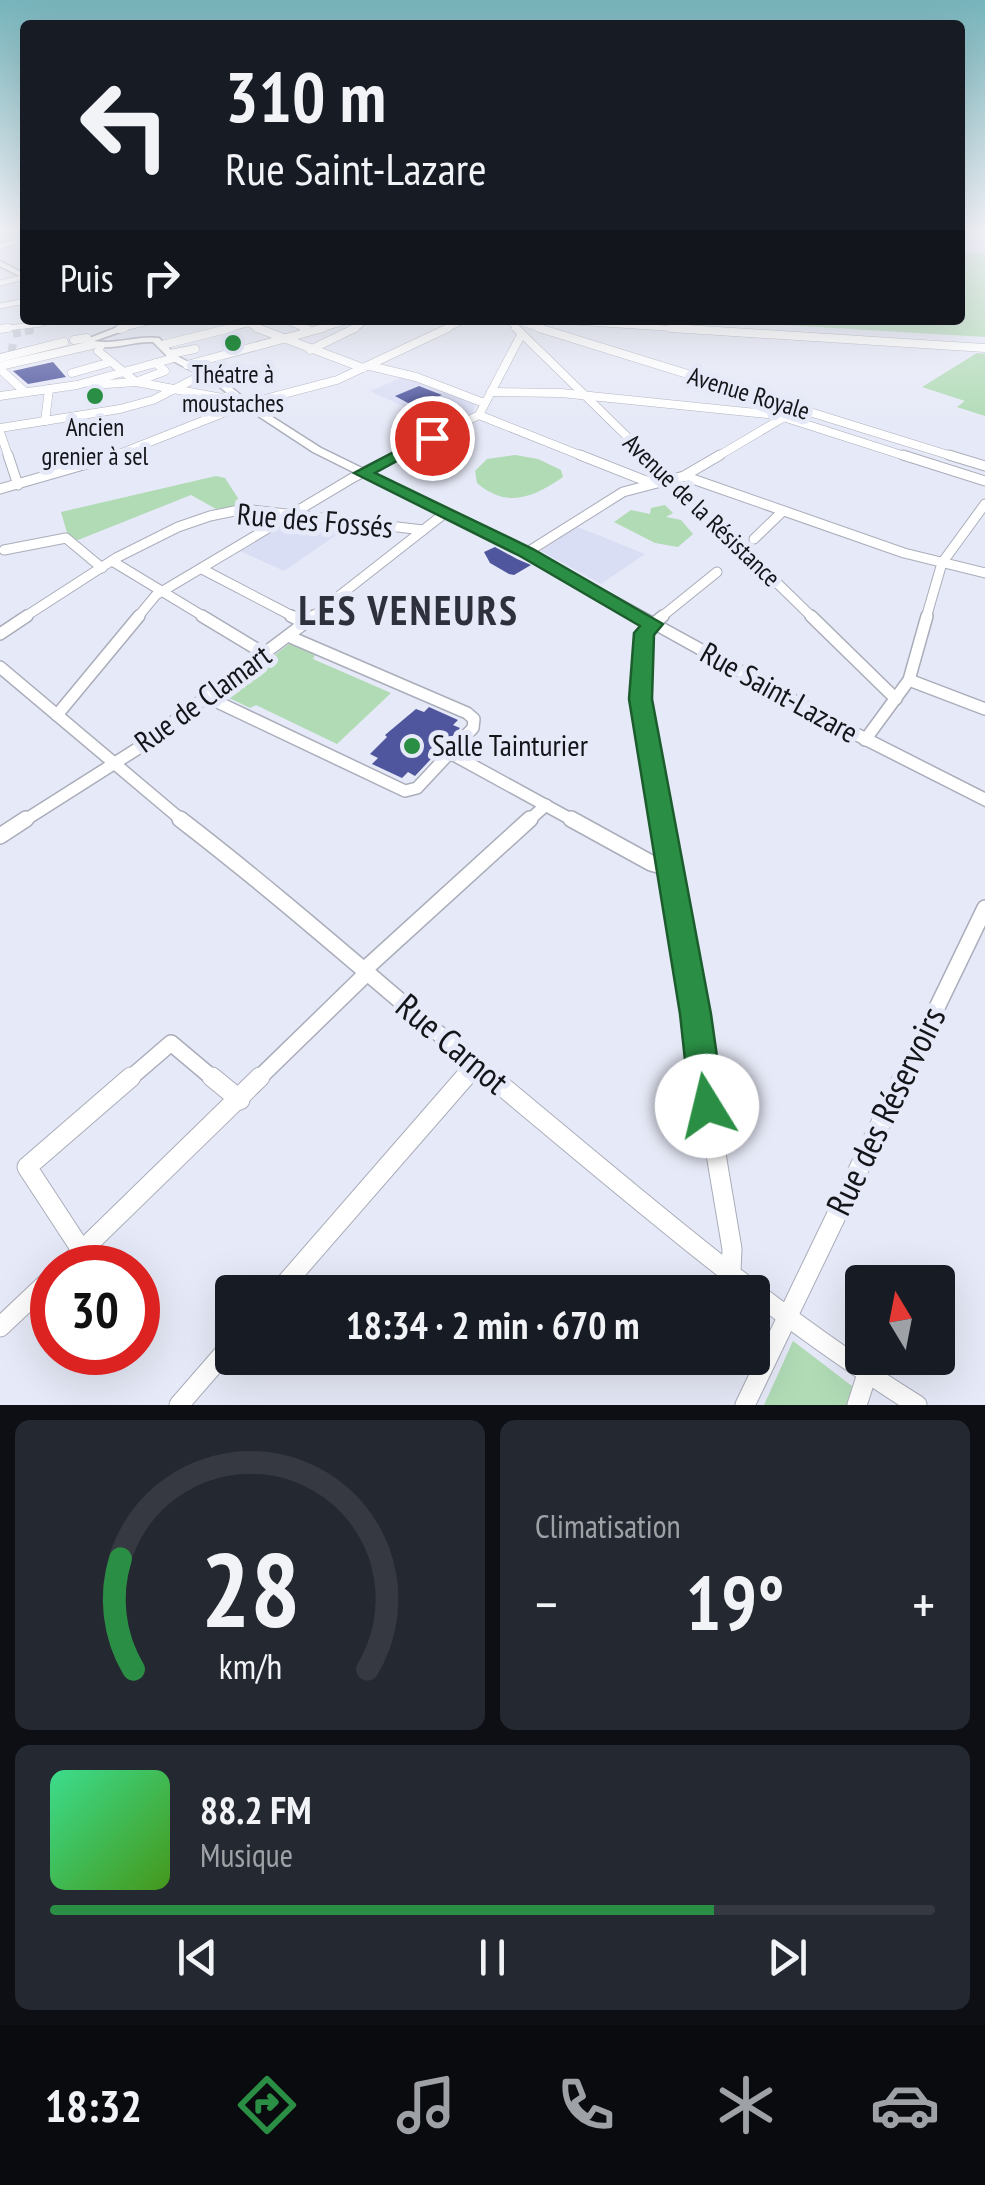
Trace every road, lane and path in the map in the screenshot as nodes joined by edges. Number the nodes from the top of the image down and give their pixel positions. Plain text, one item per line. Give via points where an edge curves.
1 (42, 325) edge
2 (115, 325) edge
3 (138, 325) joint
4 (231, 325) edge
5 (250, 325) edge
6 (298, 325) edge
7 (332, 325) edge
8 (360, 325) edge
9 (454, 325) edge
10 (514, 325) edge
11 (526, 325) edge
12 (623, 325) edge
13 (39, 326) junction
14 (1, 328) edge
15 (120, 328) junction
16 (311, 330) junction
17 (521, 335) junction
18 (278, 339) junction
19 (74, 340) dead end
20 (64, 342) dead end
21 (158, 342) junction
22 (93, 343) junction
23 (52, 345) junction
24 (195, 348) dead end
25 (985, 348) edge
26 (310, 350) junction
27 (40, 352) junction
28 (172, 356) junction
29 (12, 357) edge
30 (111, 362) junction
31 (156, 363) junction
32 (187, 365) junction
33 (366, 367) junction
34 (0, 368) edge
35 (124, 372) junction
36 (204, 374) junction
37 (136, 382) junction
38 (81, 384) junction
39 (50, 389) junction
40 (172, 390) junction
41 (25, 392) junction
42 (234, 395) junction
43 (0, 396) edge
44 (584, 396) junction
45 (489, 397) junction
46 (246, 404) junction
47 (798, 409) junction
48 (479, 415) junction
49 (784, 417) junction
50 (45, 420) junction
51 (0, 430) edge
52 (985, 466) edge
53 (362, 473) junction
54 (684, 476) junction
55 (669, 479) junction
56 (985, 481) edge
57 (650, 483) junction
58 (18, 484) junction
59 (0, 490) edge
60 (985, 504) edge
61 (782, 511) junction
62 (444, 513) junction
63 (290, 516) junction
64 (423, 530) junction
65 (754, 538) dead end
66 (4, 550) dead end
67 (526, 552) junction
68 (942, 563) junction
69 (107, 564) junction
70 (202, 568) junction
71 (716, 572) dead end
72 (985, 573) edge
73 (164, 591) junction
74 (303, 622) junction
75 (653, 624) junction
76 (0, 634) edge
77 (288, 636) junction
78 (266, 654) junction
79 (0, 667) edge
80 (908, 680) junction
81 (209, 698) junction
82 (896, 699) junction
83 (985, 709) edge
84 (56, 715) junction
85 (865, 740) junction
86 (450, 753) junction
87 (114, 764) junction
88 (985, 800) edge
89 (546, 805) junction
90 (0, 836) edge
91 (669, 868) junction
92 (985, 908) edge
93 (365, 971) junction
94 (476, 1065) junction
95 (240, 1100) junction
96 (78, 1245) edge
97 (88, 1245) edge
98 (731, 1271) junction
99 (293, 1275) edge
100 (30, 1299) edge
101 (788, 1315) junction
102 (0, 1328) edge
103 (845, 1358) edge
104 (215, 1364) edge
105 (867, 1375) edge
106 (869, 1375) edge
107 (180, 1405) edge
108 (744, 1405) edge
109 (857, 1405) edge
110 (917, 1405) edge

1 - 13 street
2 - 15 main road
3 - 15 street
3 - 21 street
4 - 21 street
5 - 18 street
6 - 16 street
7 - 16 street
8 - 26 street
9 - 33 street
10 - 17 street, Avenue de la Résistance
11 - 47 street, Avenue Royale
12 - 25 street
13 - 14 street
13 - 23 street
15 - 22 main road
16 - 18 street
17 - 44 street, Avenue de la Résistance
17 - 45 street
18 - 26 street
18 - 32 street
19 - 22 street
20 - 23 street
21 - 22 main road
21 - 28 main road
22 - 27 street
22 - 30 street
23 - 27 street
24 - 28 street
26 - 33 street
27 - 29 street
28 - 31 street
28 - 32 main road, Rue Saint-Lazare
29 - 34 street
30 - 35 street
30 - 38 street via 72,372
31 - 35 street
31 - 37 street via 165,371
32 - 36 main road, Rue Saint-Lazare
33 - 45 street
33 - 46 street
34 - 41 street
35 - 37 street
35 - 38 street
36 - 40 street
36 - 42 main road, Rue Saint-Lazare
37 - 38 street
37 - 40 street
38 - 39 street
39 - 41 street
39 - 50 street
40 - 42 street
40 - 50 street via 120,409
41 - 43 street
42 - 46 main road, Rue Saint-Lazare
44 - 45 street
44 - 49 street
44 - 55 street, Avenue de la Résistance
45 - 48 street
46 - 53 main road, Rue Saint-Lazare
46 - 58 street via 135,450
47 - 49 street
47 - 52 street, Avenue Royale
48 - 53 street
48 - 57 street
49 - 54 street
49 - 56 street
50 - 51 street
51 - 58 street
53 - 62 main road, Rue Saint-Lazare
53 - 63 street
54 - 55 street
54 - 61 street
55 - 57 street
55 - 82 street, Avenue de la Résistance
57 - 67 street via 623,492
58 - 59 street
60 - 68 street
61 - 65 street
61 - 68 street
62 - 64 street, Rue de Clamart
62 - 67 main road, Rue Saint-Lazare
63 - 64 street, Rue des Fossés
63 - 69 street, Rue des Fossés via 244,509 214,513
63 - 70 street
64 - 74 street, Rue de Clamart
66 - 69 street via 66,538
67 - 75 main road, Rue Saint-Lazare
68 - 72 street
68 - 80 street
69 - 73 street
69 - 76 street, Rue des Fossés
70 - 73 street
70 - 74 street
71 - 75 street
73 - 78 street
73 - 84 street via 148,600
74 - 77 street, Rue de Clamart
75 - 85 main road, Rue Saint-Lazare
75 - 91 street via 644,633 640,699
77 - 78 street, Rue de Clamart
77 - 86 street via 467,713 473,728
78 - 81 street, Rue de Clamart
79 - 84 street, Rue Carnot
80 - 82 street
80 - 83 street
81 - 86 street via 405,790 417,788
81 - 87 street, Rue de Clamart
82 - 85 street
84 - 87 street, Rue Carnot
85 - 88 main road, Rue Saint-Lazare
86 - 89 street
87 - 90 street, Rue de Clamart
87 - 93 street, Rue Carnot
89 - 91 street
89 - 93 street
91 - 98 street
92 - 101 street, Rue des Réservoirs
93 - 94 street, Rue Carnot
93 - 95 street
94 - 98 street, Rue Carnot
94 - 99 street
95 - 96 street via 171,1042 26,1167
95 - 97 street
98 - 101 street, Rue Carnot
100 - 102 street
101 - 103 street, Rue Carnot
101 - 108 street, Rue des Réservoirs
104 - 107 street
105 - 109 street
106 - 110 street, Rue Carnot

